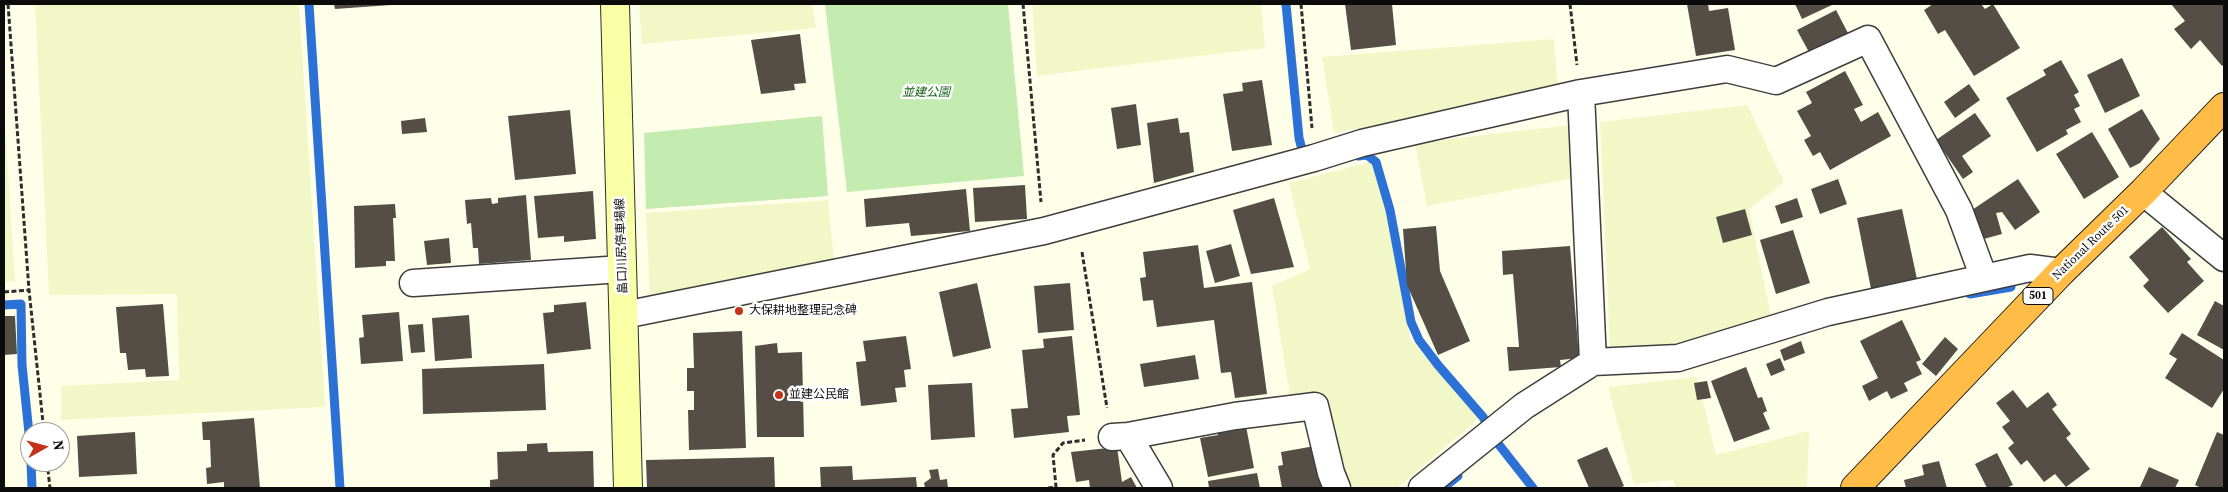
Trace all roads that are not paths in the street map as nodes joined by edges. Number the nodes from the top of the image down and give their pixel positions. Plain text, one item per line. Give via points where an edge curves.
1 (615, 4) edge
2 (1580, 93) junction
3 (2224, 107) edge
4 (2143, 192) junction
5 (2224, 258) edge
6 (622, 269) junction
7 (2061, 272) junction
8 (1984, 278) junction
9 (414, 283) dead end
10 (624, 315) junction
11 (1593, 362) junction
12 (628, 488) edge
13 (1159, 488) edge
14 (1337, 488) edge
15 (1422, 488) edge
16 (1855, 488) edge

1 - 6 main road, 畠口川尻停車場線
2 - 8 street via 1727,69 1776,81 1868,39 1959,210
2 - 10 street via 1362,143 1044,231
2 - 11 street
3 - 4 highway, National Route 501 / 501
4 - 5 street
4 - 7 highway, National Route 501 / 501
6 - 9 street
6 - 10 main road, 畠口川尻停車場線
7 - 8 street via 2030,268
7 - 16 highway, National Route 501 / 501
8 - 11 street via 1828,312 1678,358
10 - 12 main road, 畠口川尻停車場線
11 - 15 street via 1524,406
13 - 14 street via 1120,437 1235,416 1315,406

